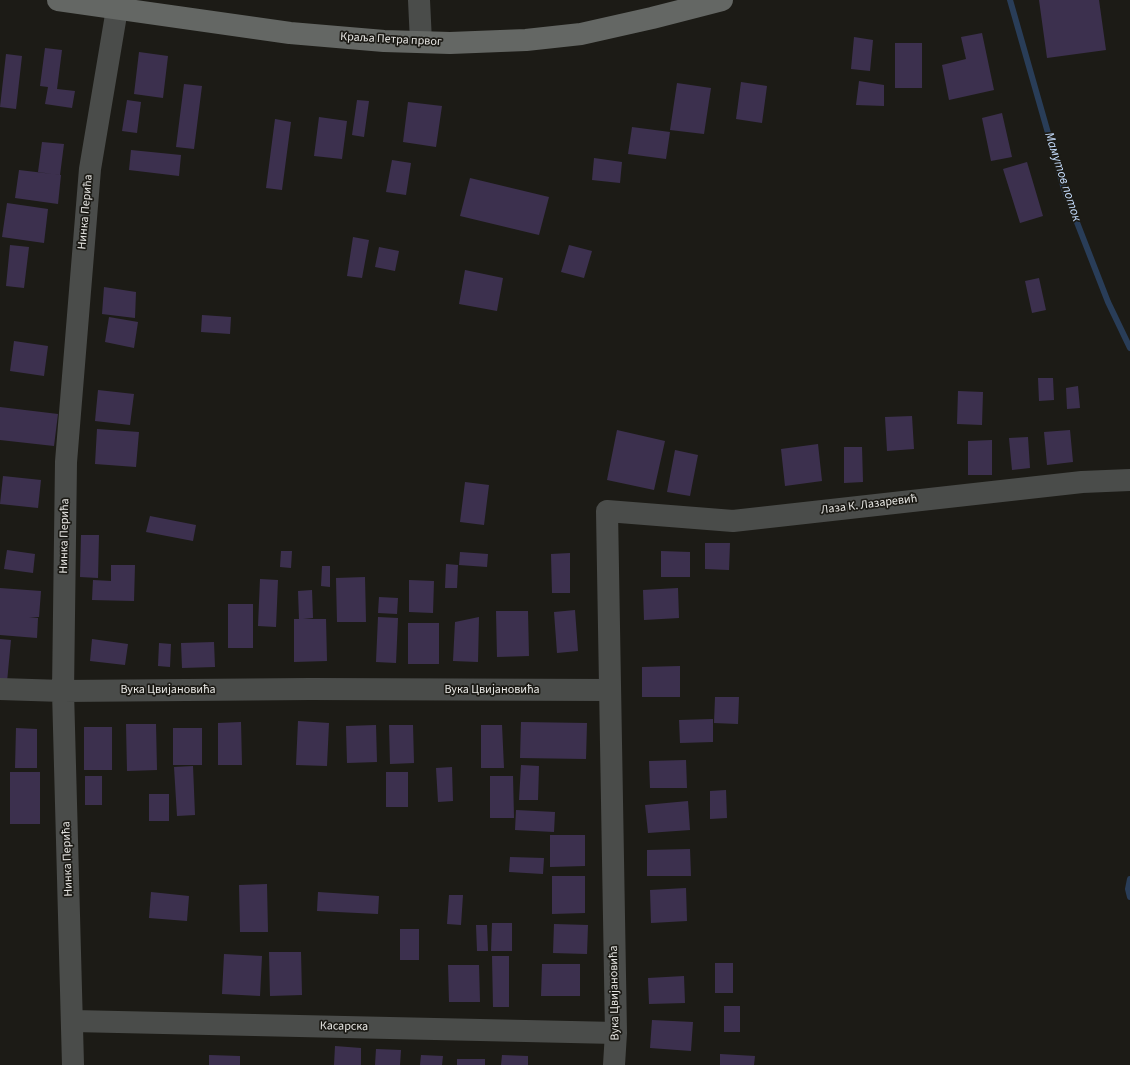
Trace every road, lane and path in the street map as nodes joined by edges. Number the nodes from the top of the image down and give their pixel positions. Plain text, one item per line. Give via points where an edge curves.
1 (58, 0) edge
2 (419, 0) edge
3 (722, 0) edge
4 (117, 9) junction
5 (421, 42) junction
6 (1130, 480) edge
7 (0, 689) edge
8 (610, 690) junction
9 (63, 691) junction
10 (73, 1020) junction
11 (616, 1033) junction
12 (73, 1065) edge
13 (614, 1065) edge

1 - 4 street, Краља Петра првог
2 - 5 street
3 - 5 street, Краља Петра првог via 581,34 471,43
4 - 5 street, Краља Петра првог via 290,33
4 - 9 street, Нинка Перића via 90,169 67,446
6 - 8 street, Лаза К. Лазаревић via 1082,482 733,521 607,510
7 - 9 street, Вука Цвијановића
8 - 9 street, Вука Цвијановића
8 - 11 street, Вука Цвијановића
9 - 10 street, Нинка Перића
10 - 11 street, Касарска
10 - 12 street, Нинка Перића
11 - 13 street, Вука Цвијановића

